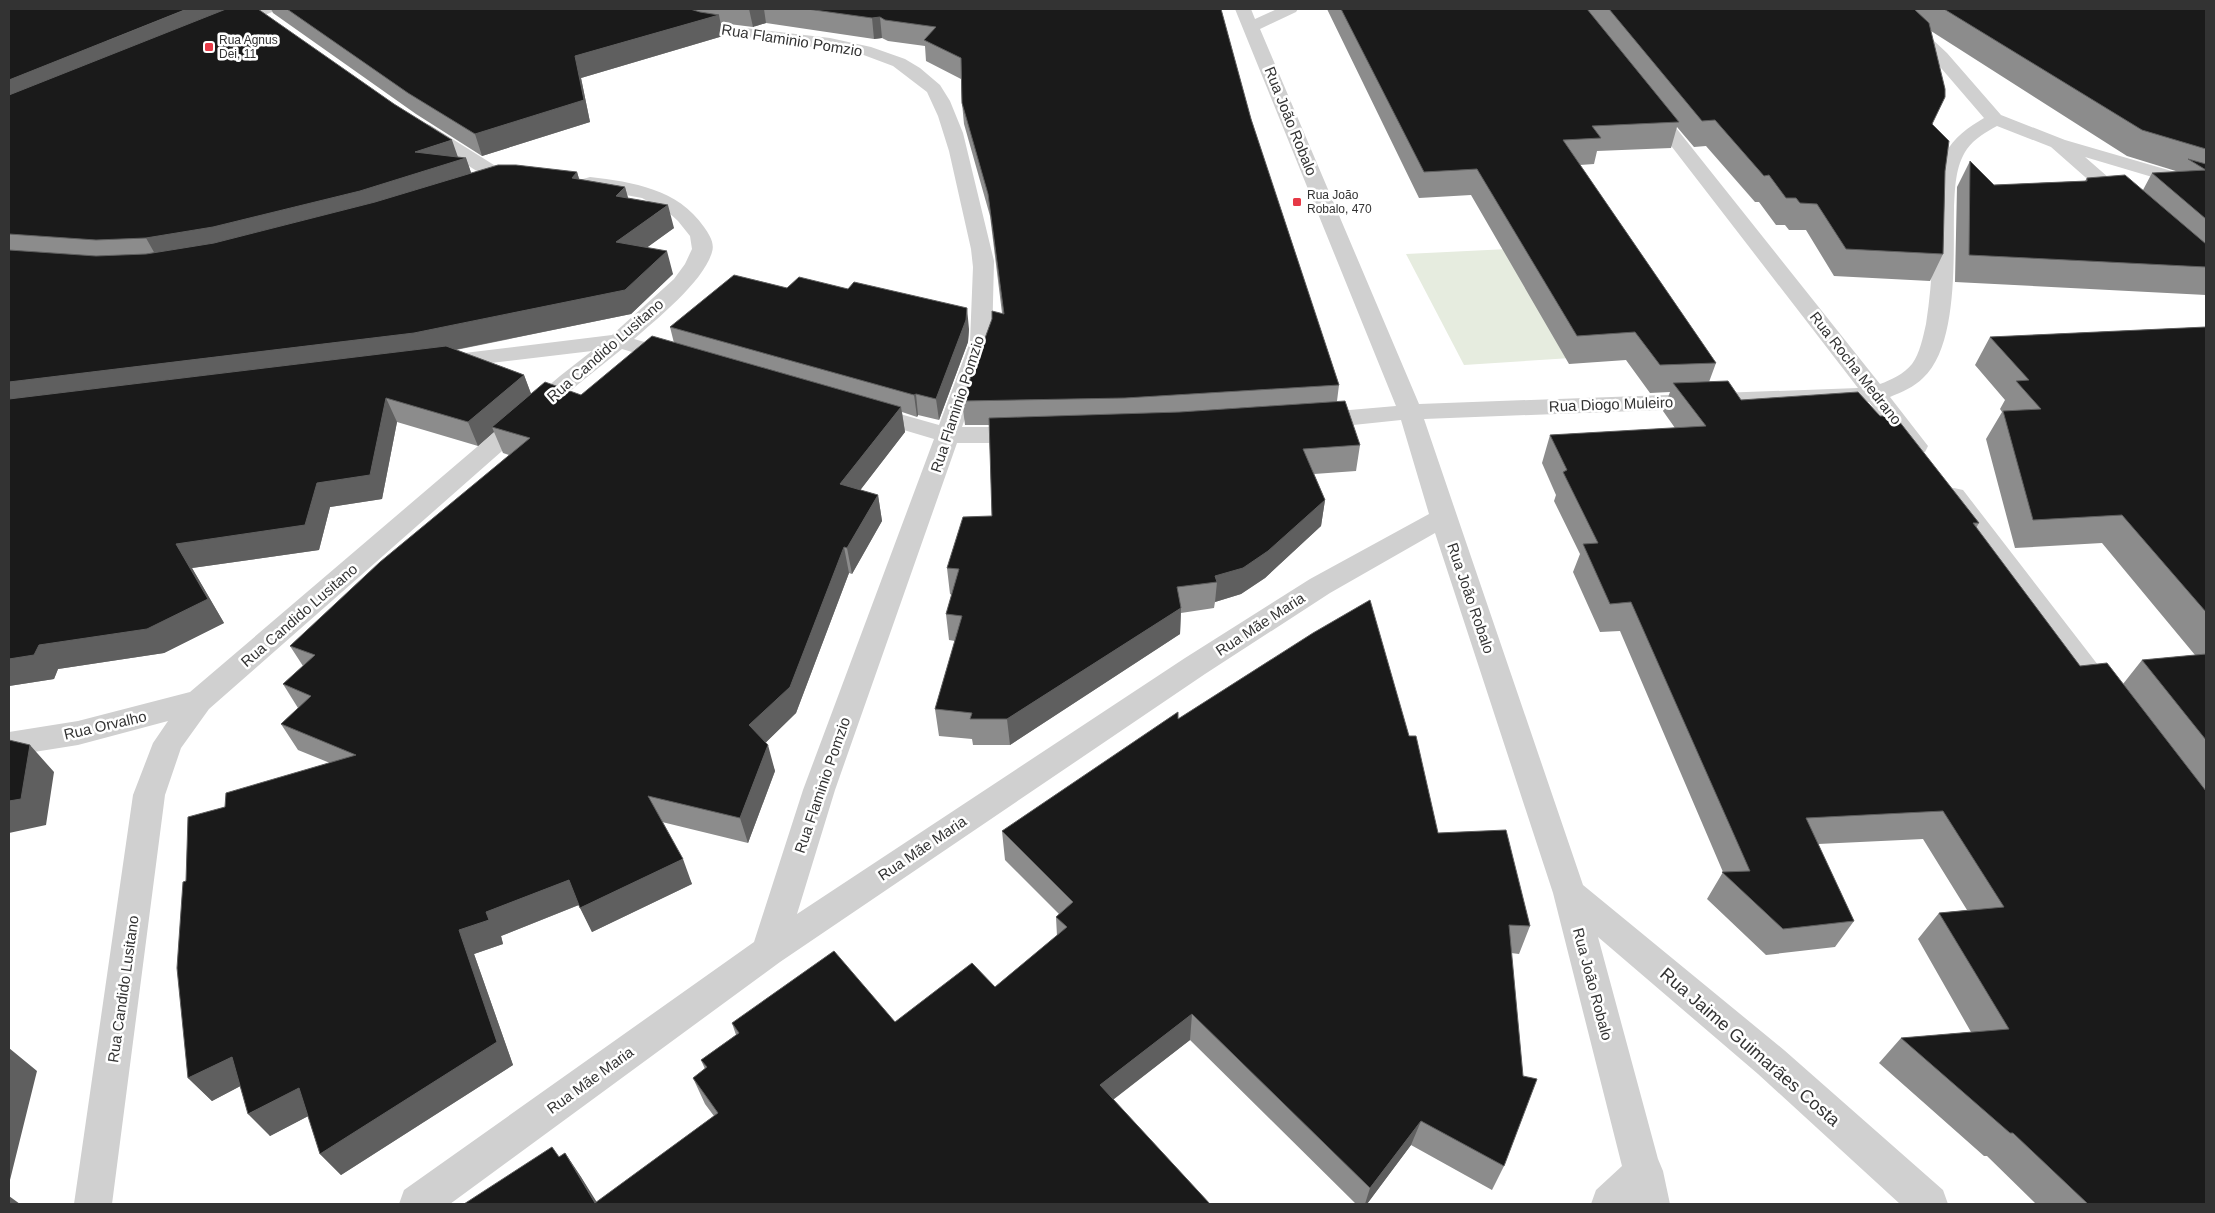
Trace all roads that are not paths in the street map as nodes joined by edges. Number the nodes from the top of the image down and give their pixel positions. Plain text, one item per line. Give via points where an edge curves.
1 (668, 9) edge
2 (1290, 9) edge
3 (1891, 9) edge
4 (262, 13) edge
5 (1247, 18) edge
6 (212, 31) edge
7 (1640, 94) edge
8 (1995, 119) junction
9 (409, 120) edge
10 (2058, 143) junction
11 (571, 182) edge
12 (2206, 187) edge
13 (476, 189) edge
14 (2139, 215) edge
15 (618, 341) junction
16 (693, 363) edge
17 (418, 364) edge
18 (1877, 394) junction
19 (844, 406) edge
20 (1410, 412) junction
21 (1293, 422) edge
22 (1045, 434) edge
23 (948, 435) junction
24 (1443, 517) junction
25 (199, 701) junction
26 (2118, 712) edge
27 (9, 744) edge
28 (1569, 893) junction
29 (768, 951) junction
30 (1648, 1187) edge
31 (93, 1204) edge
32 (418, 1204) edge
33 (1610, 1204) edge
34 (1929, 1204) edge

1 - 23 street, Rua Flaminio Pomzio via 677,17 721,30 869,51 891,59 934,89 945,110 958,153 984,264 981,342
2 - 5 street
3 - 8 street via 1941,57
4 - 6 street
5 - 20 street, Rua João Robalo
7 - 18 street, Rua Rocha Medrano
8 - 10 street
8 - 18 street, Rua Diogo Muleiro via 1959,147 1945,178 1943,282 1924,364 1905,382
9 - 13 street via 516,179
10 - 12 street
10 - 14 street
11 - 15 street, Rua Candido Lusitano via 644,192 670,203 688,217 701,236 702,252 691,272
15 - 16 street
15 - 17 street
15 - 25 street, Rua Candido Lusitano
18 - 20 street, Rua Diogo Muleiro
18 - 26 street, Rua Rocha Medrano
19 - 23 street
20 - 21 street, Rua Diogo Muleiro
20 - 24 street, Rua João Robalo
22 - 23 street
23 - 29 street, Rua Flaminio Pomzio via 819,790
24 - 28 street, Rua João Robalo
24 - 29 street, Rua Mãe Maria via 1320,586 1203,660
25 - 27 street, Rua Orvalho via 78,733
25 - 31 street, Rua Candido Lusitano via 168,743 149,795
28 - 30 street, Rua João Robalo
28 - 34 street, Rua Jaime Guimarães Costa via 1771,1062
29 - 32 street, Rua Mãe Maria
30 - 33 street

